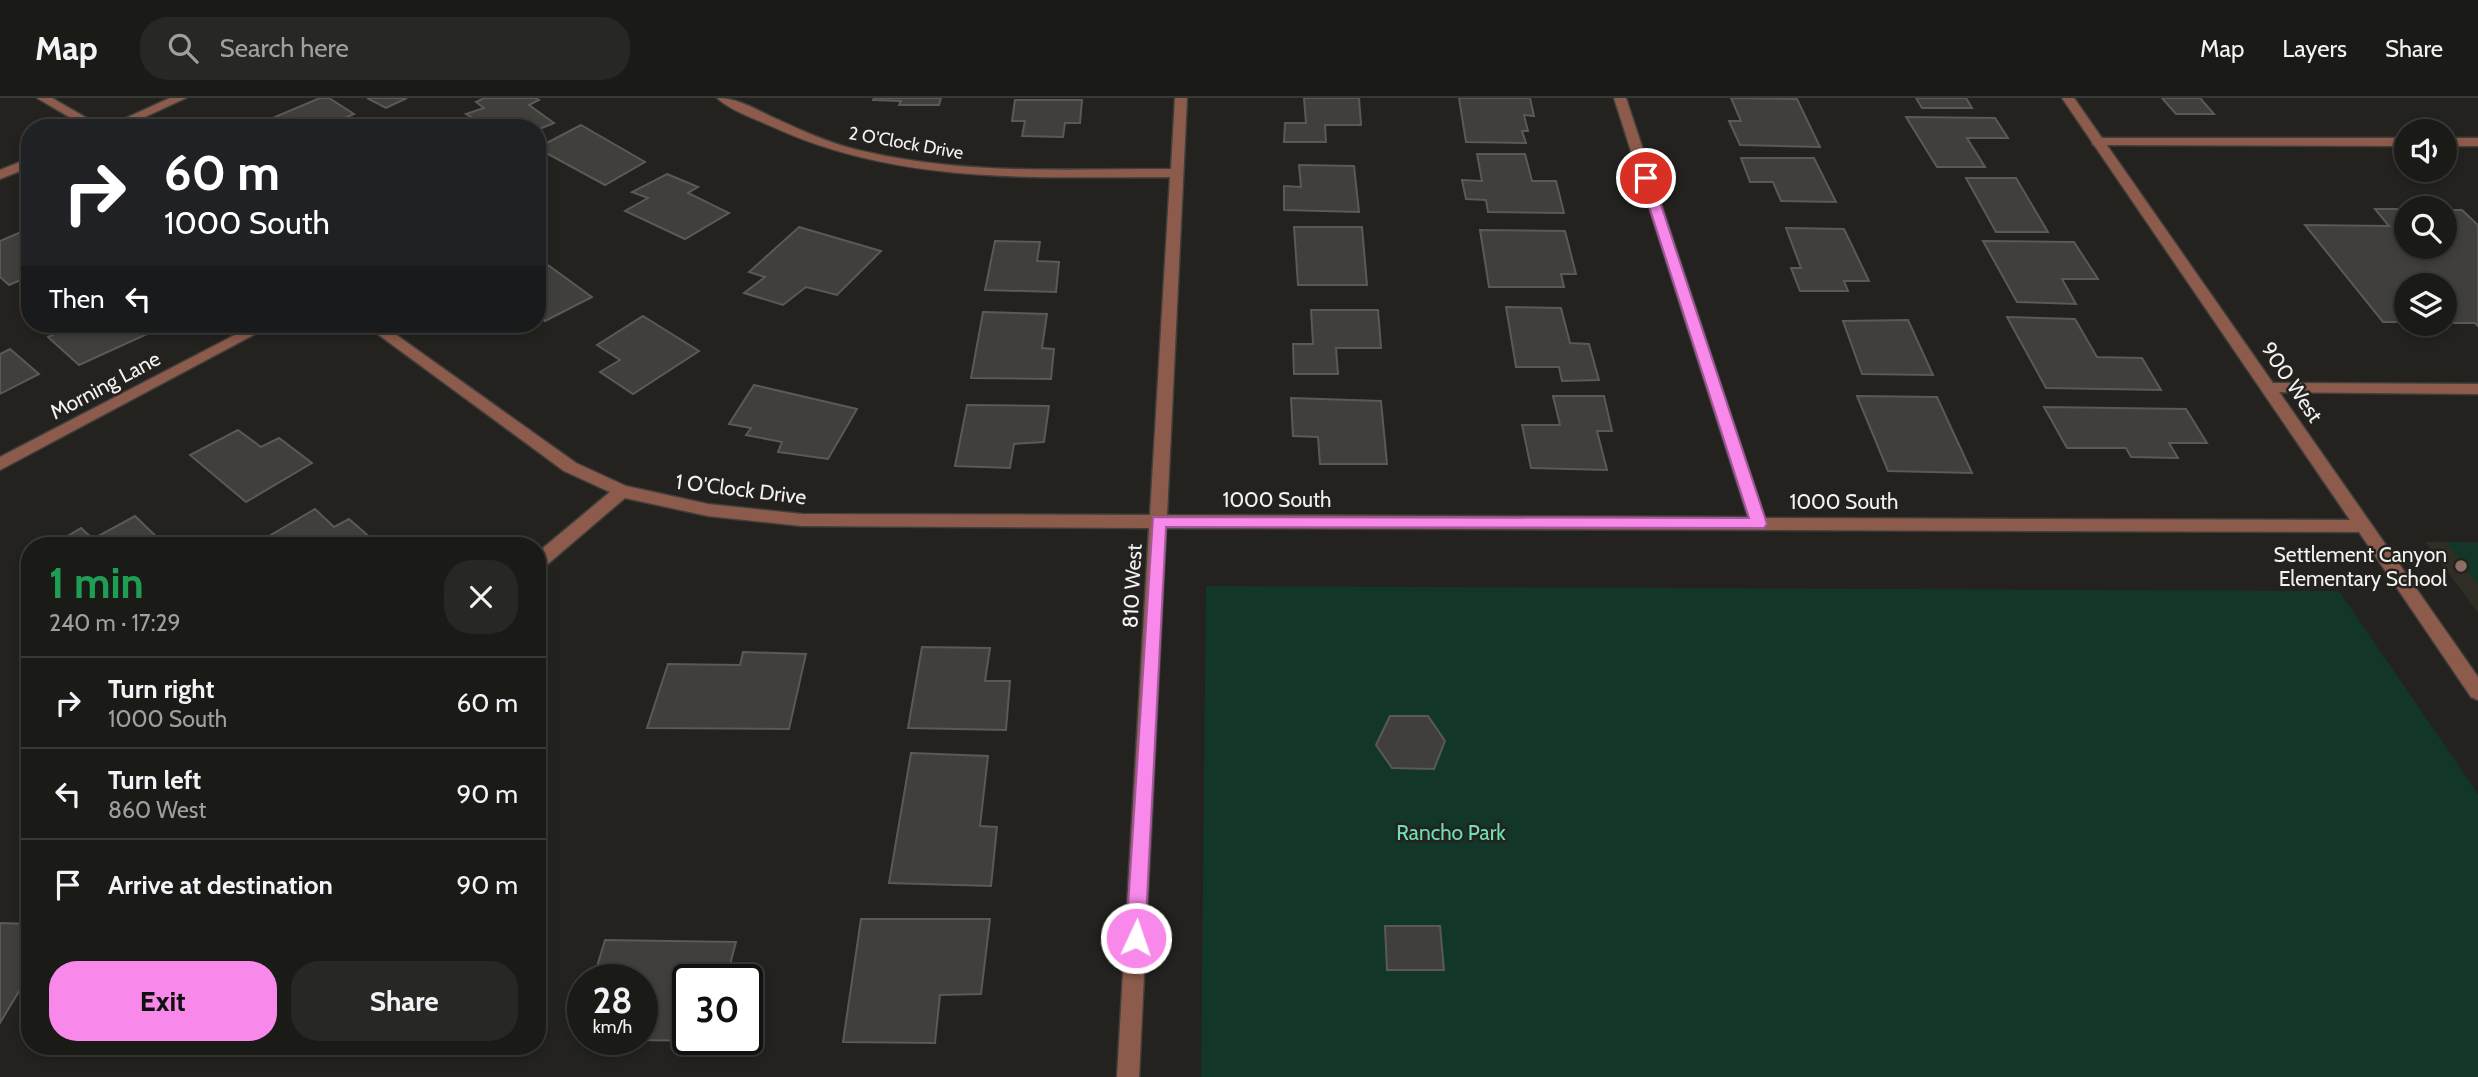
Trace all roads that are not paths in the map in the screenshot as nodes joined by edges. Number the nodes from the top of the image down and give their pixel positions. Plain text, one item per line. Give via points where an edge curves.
1 (43, 98) edge
2 (180, 98) edge
3 (723, 98) edge
4 (1181, 98) edge
5 (1620, 98) edge
6 (2068, 98) edge
7 (82, 119) edge
8 (131, 119) edge
9 (2098, 142) junction
10 (2394, 142) edge
11 (2457, 142) edge
12 (2478, 142) edge
13 (21, 166) edge
14 (1177, 173) junction
15 (0, 175) edge
16 (250, 333) edge
17 (384, 333) edge
18 (2270, 388) junction
19 (2478, 389) edge
20 (0, 464) edge
21 (622, 491) junction
22 (1158, 521) junction
23 (1759, 524) junction
24 (2362, 526) junction
25 (546, 555) edge
26 (2478, 692) edge
27 (1128, 1077) edge

1 - 7 street
2 - 8 street
3 - 14 street, 2 O'Clock Drive via 812,139 898,163 972,172
4 - 14 street, 810 West
5 - 23 street
6 - 9 street, 900 West
9 - 10 street
9 - 18 street, 900 West
11 - 12 street
13 - 15 street
14 - 22 street, 810 West
16 - 20 street, Morning Lane
17 - 21 street, 1 O'Clock Drive via 570,467
18 - 19 street
18 - 24 street, 900 West
21 - 22 street, 1 O'Clock Drive via 708,510 802,520
21 - 25 street
22 - 23 street, 1000 South
22 - 27 street, 810 West
23 - 24 street, 1000 South
24 - 26 street, 900 West

